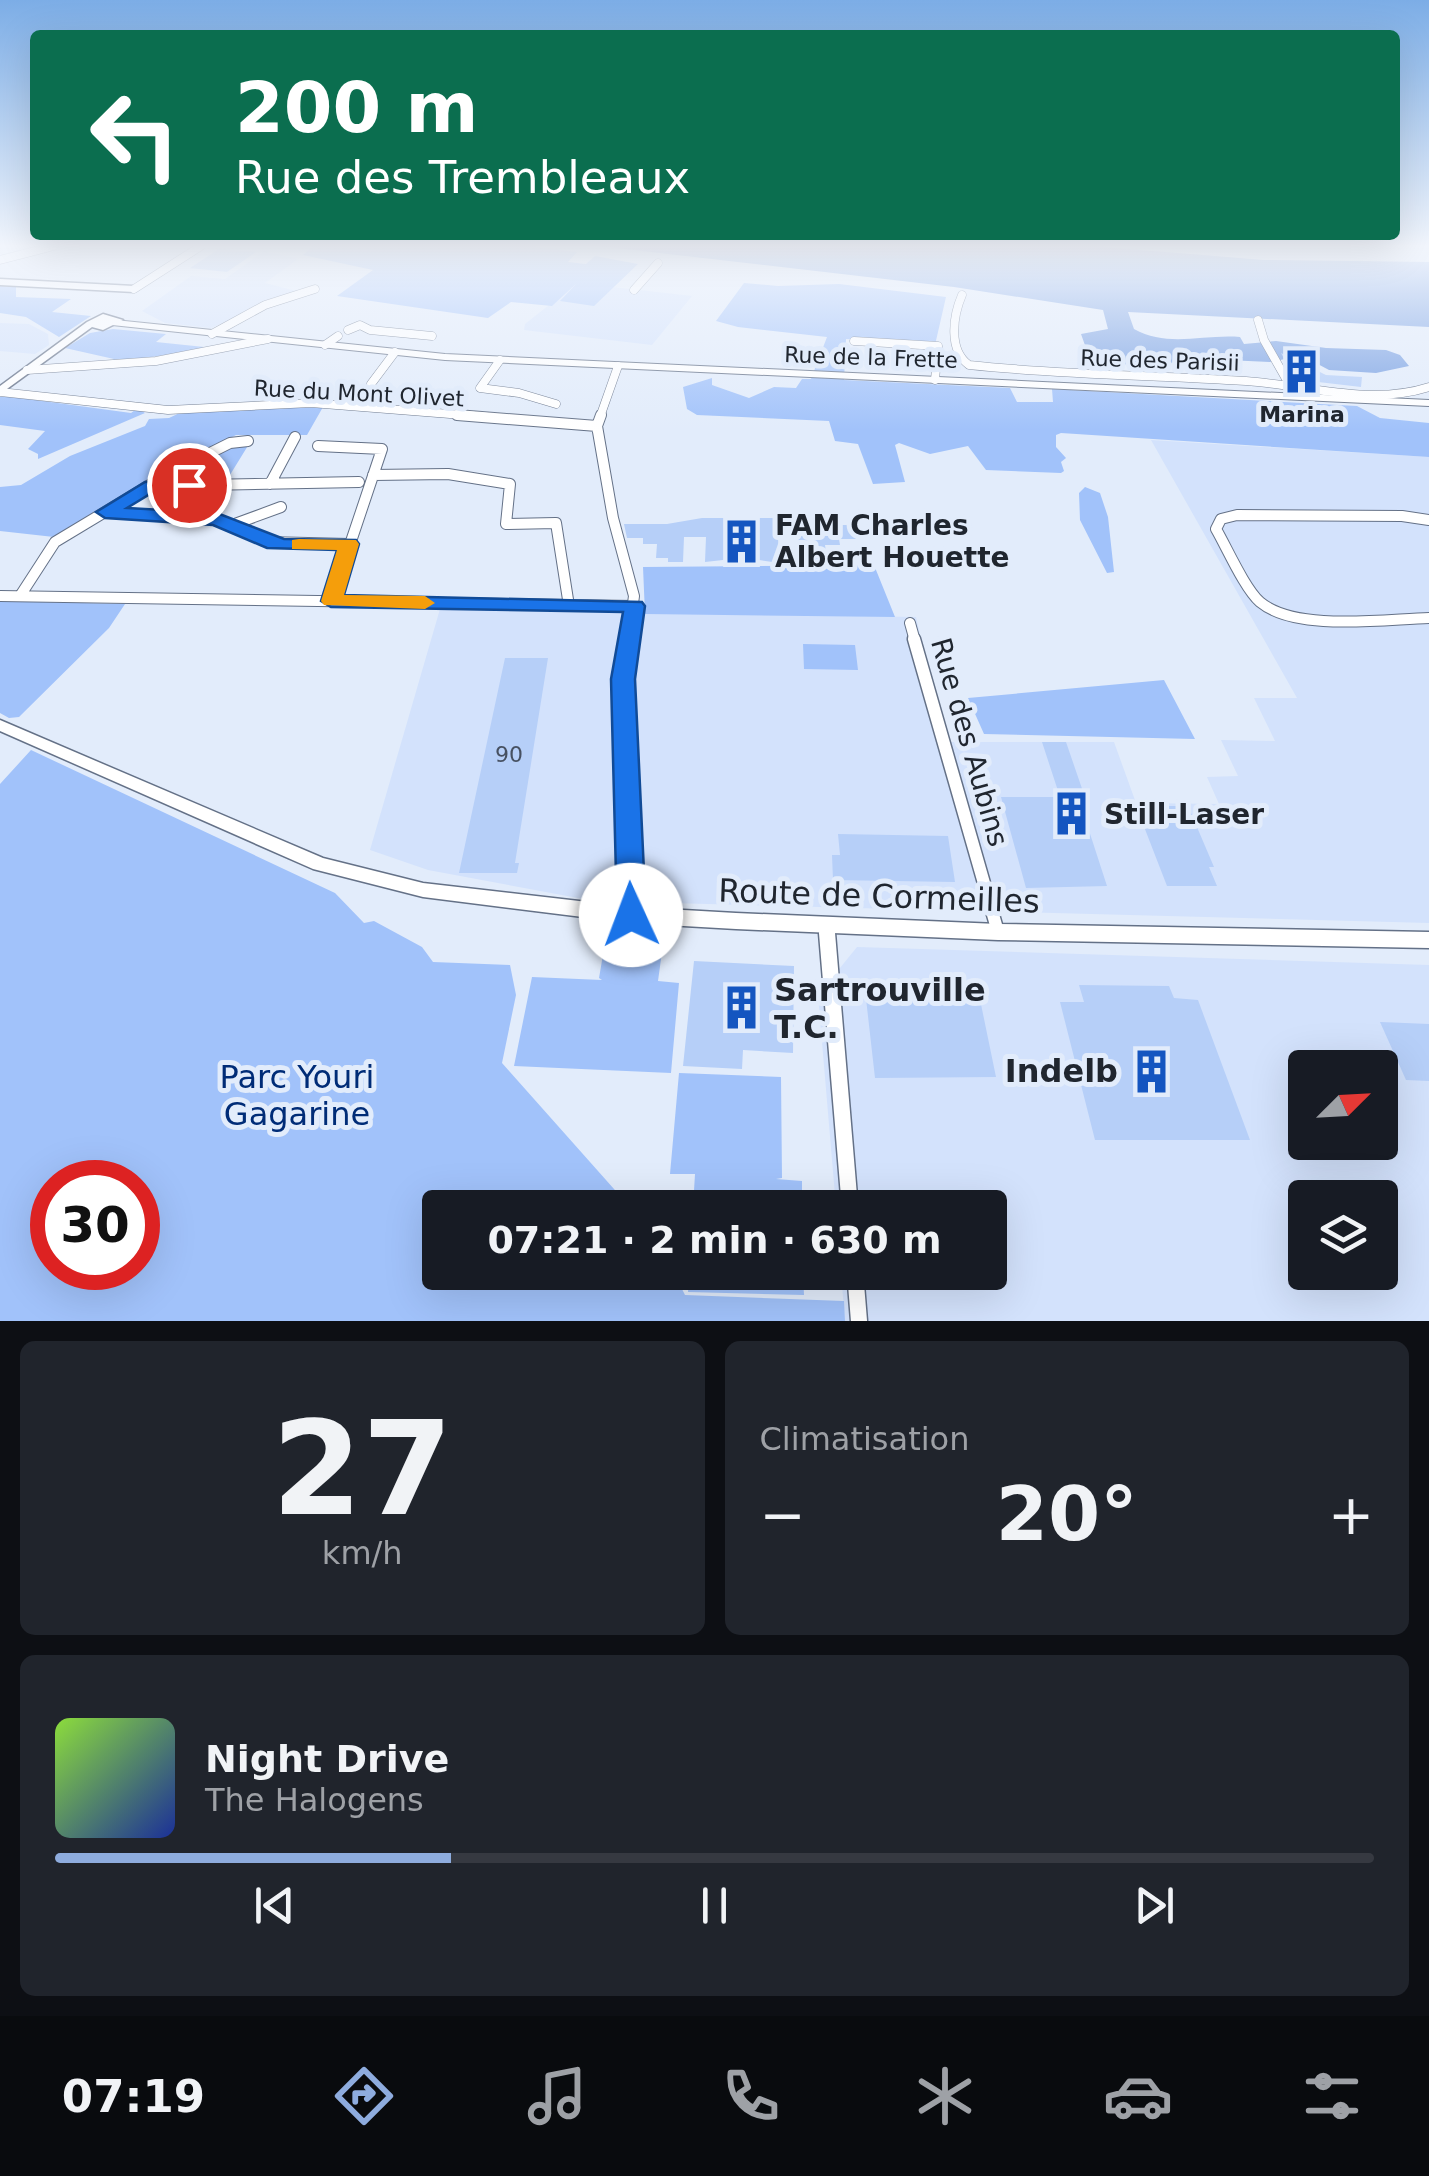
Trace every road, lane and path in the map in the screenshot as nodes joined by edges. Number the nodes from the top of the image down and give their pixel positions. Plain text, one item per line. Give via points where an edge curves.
1 (111, 308) edge
2 (262, 308) edge
3 (956, 308) edge
4 (1258, 320) dead end
5 (97, 322) junction
6 (115, 323) joint
7 (348, 330) dead end
8 (212, 334) junction
9 (338, 336) dead end
10 (432, 336) dead end
11 (268, 339) junction
12 (854, 341) dead end
13 (326, 345) junction
14 (938, 346) junction
15 (954, 347) junction
16 (394, 352) junction
17 (500, 360) junction
18 (618, 366) junction
19 (27, 370) junction
20 (935, 380) junction
21 (371, 384) dead end
22 (1289, 384) junction
23 (1429, 388) edge
24 (0, 391) edge
25 (1429, 403) edge
26 (556, 404) dead end
27 (598, 426) junction
28 (295, 436) dead end
29 (248, 441) dead end
30 (318, 446) dead end
31 (373, 475) junction
32 (359, 482) dead end
33 (270, 484) junction
34 (151, 486) junction
35 (281, 506) dead end
36 (105, 512) junction
37 (1429, 520) edge
38 (236, 524) junction
39 (349, 544) junction
40 (0, 596) edge
41 (20, 596) junction
42 (331, 601) junction
43 (569, 606) junction
44 (634, 606) junction
45 (1429, 618) edge
46 (910, 623) dead end
47 (0, 726) edge
48 (631, 915) junction
49 (826, 925) junction
50 (998, 932) junction
51 (1429, 940) edge
52 (848, 1190) edge
53 (856, 1290) edge
54 (859, 1321) edge

1 - 5 main road
2 - 8 street
3 - 15 street
4 - 22 street
5 - 6 main road
5 - 19 main road
6 - 8 street, Rue de la Frette
7 - 10 street
8 - 11 street, Rue de la Frette
9 - 13 street
11 - 13 street, Rue de la Frette
11 - 19 street via 156,361
12 - 14 street
13 - 16 street, Rue de la Frette
14 - 15 street
14 - 20 street
15 - 22 street, Rue des Parisii via 964,364 976,366
16 - 17 street, Rue de la Frette
16 - 21 street
17 - 18 street, Rue de la Frette
17 - 26 street via 480,388
18 - 20 street, Rue de la Frette
18 - 27 street
19 - 24 main road
20 - 25 street, Rue de la Frette
22 - 23 street, Rue des Parisii via 1395,394
24 - 27 street, Rue du Mont Olivet via 168,410 312,403
27 - 44 street
28 - 33 street
29 - 34 street
30 - 31 street via 378,446
31 - 39 street
31 - 43 street via 448,474 510,484 506,524 556,524
32 - 33 street
33 - 34 street
34 - 36 street
35 - 38 street
36 - 38 street
36 - 41 street via 55,542
37 - 45 street via 1237,515 1221,518 1216,529 1269,609 1305,618
38 - 39 street via 267,542
39 - 42 street
40 - 41 street
41 - 42 street
42 - 43 street
43 - 44 street
44 - 48 street via 623,679
46 - 50 street, Rue des Aubins
47 - 48 main road, Route de Cormeilles via 319,864 423,890
48 - 49 main road, Route de Cormeilles
49 - 50 main road, Route de Cormeilles
49 - 52 street
50 - 51 main road, Route de Cormeilles
53 - 54 street

